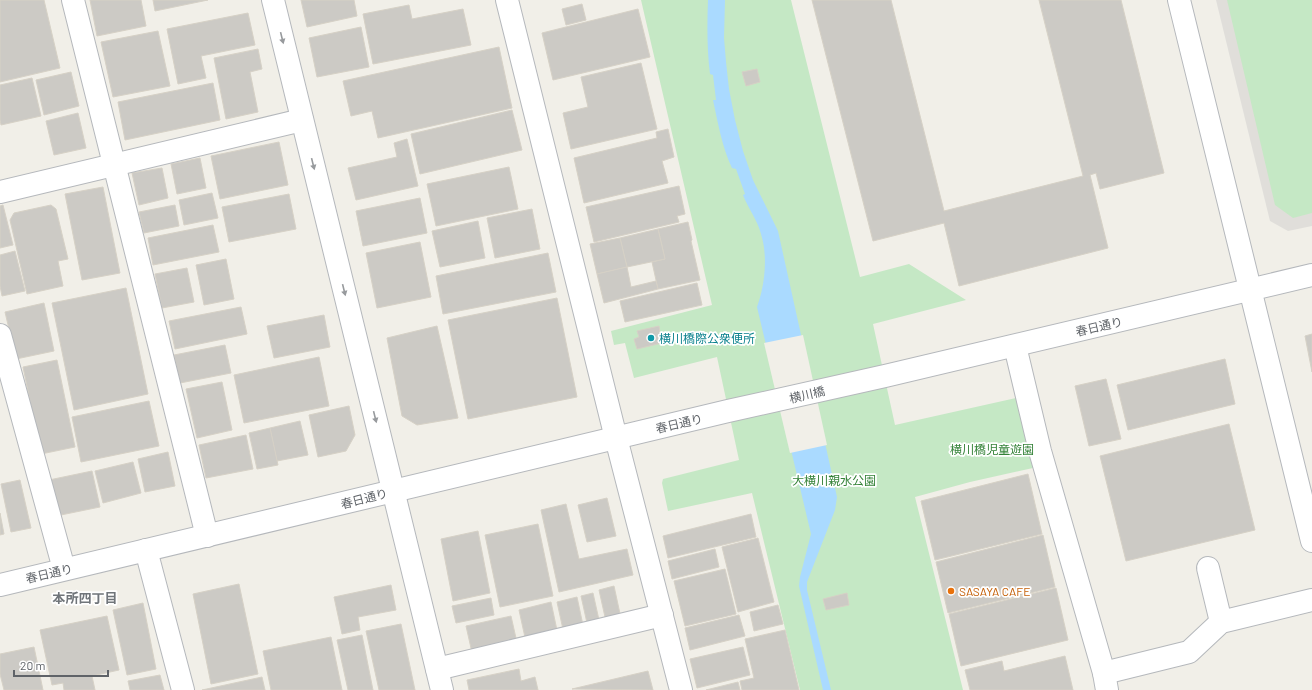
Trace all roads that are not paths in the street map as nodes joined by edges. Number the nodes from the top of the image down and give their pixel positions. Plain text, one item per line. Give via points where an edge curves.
1 (73, 0) edge
2 (273, 0) edge
3 (507, 0) edge
4 (1179, 0) edge
5 (302, 120) junction
6 (114, 165) junction
7 (0, 192) edge
8 (1312, 275) edge
9 (1250, 290) junction
10 (0, 335) edge
11 (1015, 346) junction
12 (885, 376) joint
13 (728, 411) joint
14 (616, 438) junction
15 (1304, 475) edge
16 (393, 491) junction
17 (1310, 519) edge
18 (207, 536) junction
19 (1312, 541) edge
20 (146, 550) junction
21 (1208, 568) dead end
22 (64, 569) junction
23 (0, 585) edge
24 (1312, 600) edge
25 (662, 615) junction
26 (1222, 622) junction
27 (440, 680) edge
28 (1105, 681) edge
29 (182, 690) edge
30 (681, 690) edge

1 - 6 street
2 -> 5 street
3 - 14 street
4 - 9 street
5 - 6 street
5 -> 16 street
6 - 7 street
6 - 18 street
8 - 9 street, 春日通り
9 - 11 street, 春日通り
9 - 15 street
10 - 22 street
11 - 12 street, 春日通り
11 - 28 street via 1040,452
12 - 13 street, 横川橋
13 - 14 street, 春日通り
14 - 16 street, 春日通り
14 - 25 street
15 - 17 street
16 - 18 street, 春日通り
16 - 27 street
17 - 19 street
18 - 20 street, 春日通り
20 - 22 street, 春日通り
20 - 29 street
21 - 26 street
22 - 23 street, 春日通り
24 - 26 street
25 - 27 street
25 - 30 street
26 - 28 street via 1189,652

